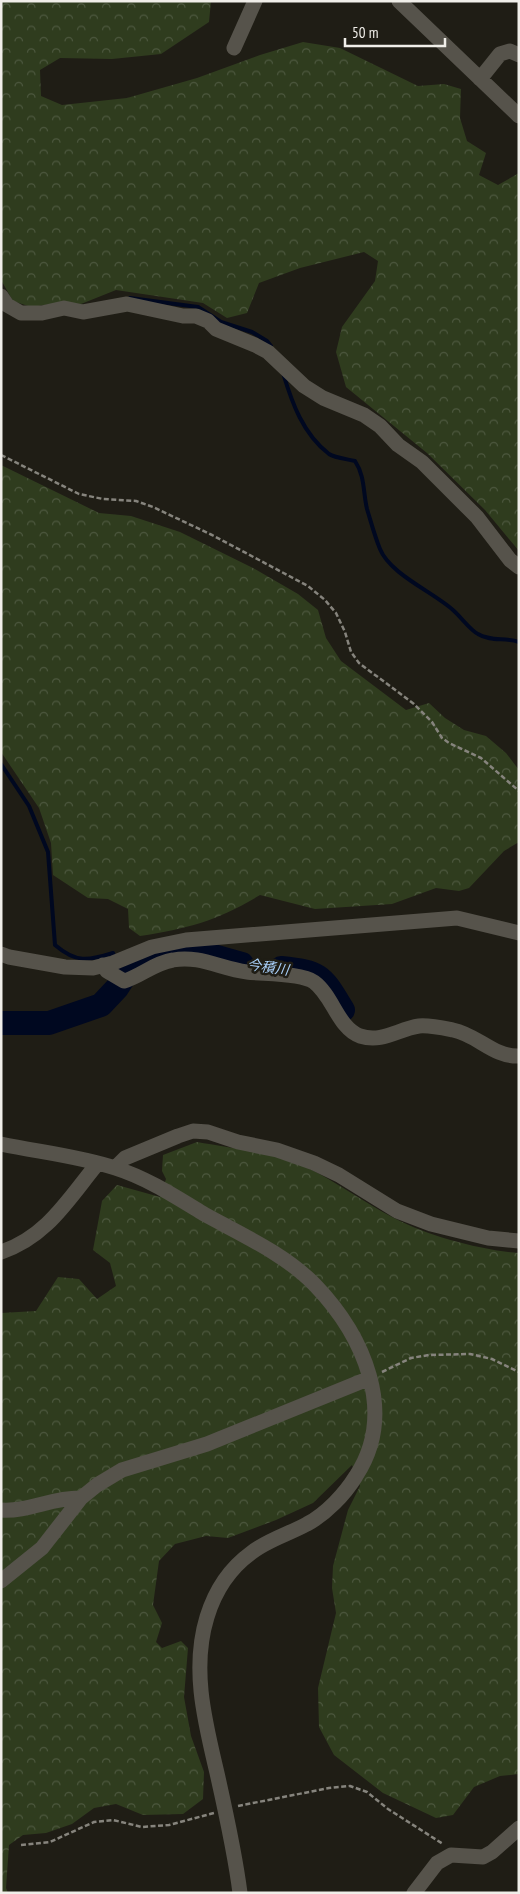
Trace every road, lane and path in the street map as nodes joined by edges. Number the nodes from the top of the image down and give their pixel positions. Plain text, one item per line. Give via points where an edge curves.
1 (255, 1) edge
2 (399, 1) edge
3 (234, 48) dead end
4 (519, 55) edge
5 (480, 79) junction
6 (519, 116) edge
7 (1, 296) edge
8 (1, 455) edge
9 (519, 567) edge
10 (519, 791) edge
11 (519, 933) edge
12 (1, 954) edge
13 (103, 965) junction
14 (519, 1056) edge
15 (1, 1144) edge
16 (98, 1164) junction
17 (115, 1168) junction
18 (519, 1241) edge
19 (1, 1252) edge
20 (519, 1372) edge
21 (370, 1378) junction
22 (81, 1498) junction
23 (1, 1510) edge
24 (1, 1580) edge
25 (225, 1810) junction
26 (519, 1828) edge
27 (21, 1845) dead end
28 (451, 1855) junction
29 (240, 1893) edge
30 (414, 1893) edge

1 - 3 street
2 - 5 street
4 - 5 street via 510,51 500,54
5 - 6 street
7 - 9 street via 7,305 21,313 64,308 83,312 127,304 196,316 216,329 255,345 268,352 304,386 380,426 477,517
8 - 10 path via 79,494 136,501 153,507 308,586 336,614 351,652 359,663 414,704 442,738 481,758
11 - 13 street via 457,918 419,919 186,940 152,947
12 - 13 street via 65,967
13 - 14 street via 107,972 124,982 153,966 190,958 244,972 313,980 358,1036 382,1038 420,1026 429,1027 475,1038 498,1054
15 - 16 street
16 - 17 street
16 - 19 street via 47,1226 26,1242
17 - 18 street via 125,1158 178,1136 193,1131 208,1132 314,1163 397,1211 431,1224 504,1241
17 - 21 street via 144,1180 275,1253 314,1284 345,1322
20 - 21 path via 492,1359 470,1354 429,1355 411,1358
21 - 22 street via 207,1444 122,1470
21 - 25 street via 376,1412 371,1447 356,1477 310,1523 251,1552 215,1593 206,1621 200,1661 200,1694
22 - 23 street via 60,1499 14,1511
22 - 24 street via 42,1548
25 - 27 path via 169,1825 142,1827 113,1820 94,1822 50,1842
25 - 28 path via 242,1804 350,1786 367,1792 388,1809 435,1837
25 - 29 street
26 - 28 street via 482,1857
28 - 30 street via 437,1863

